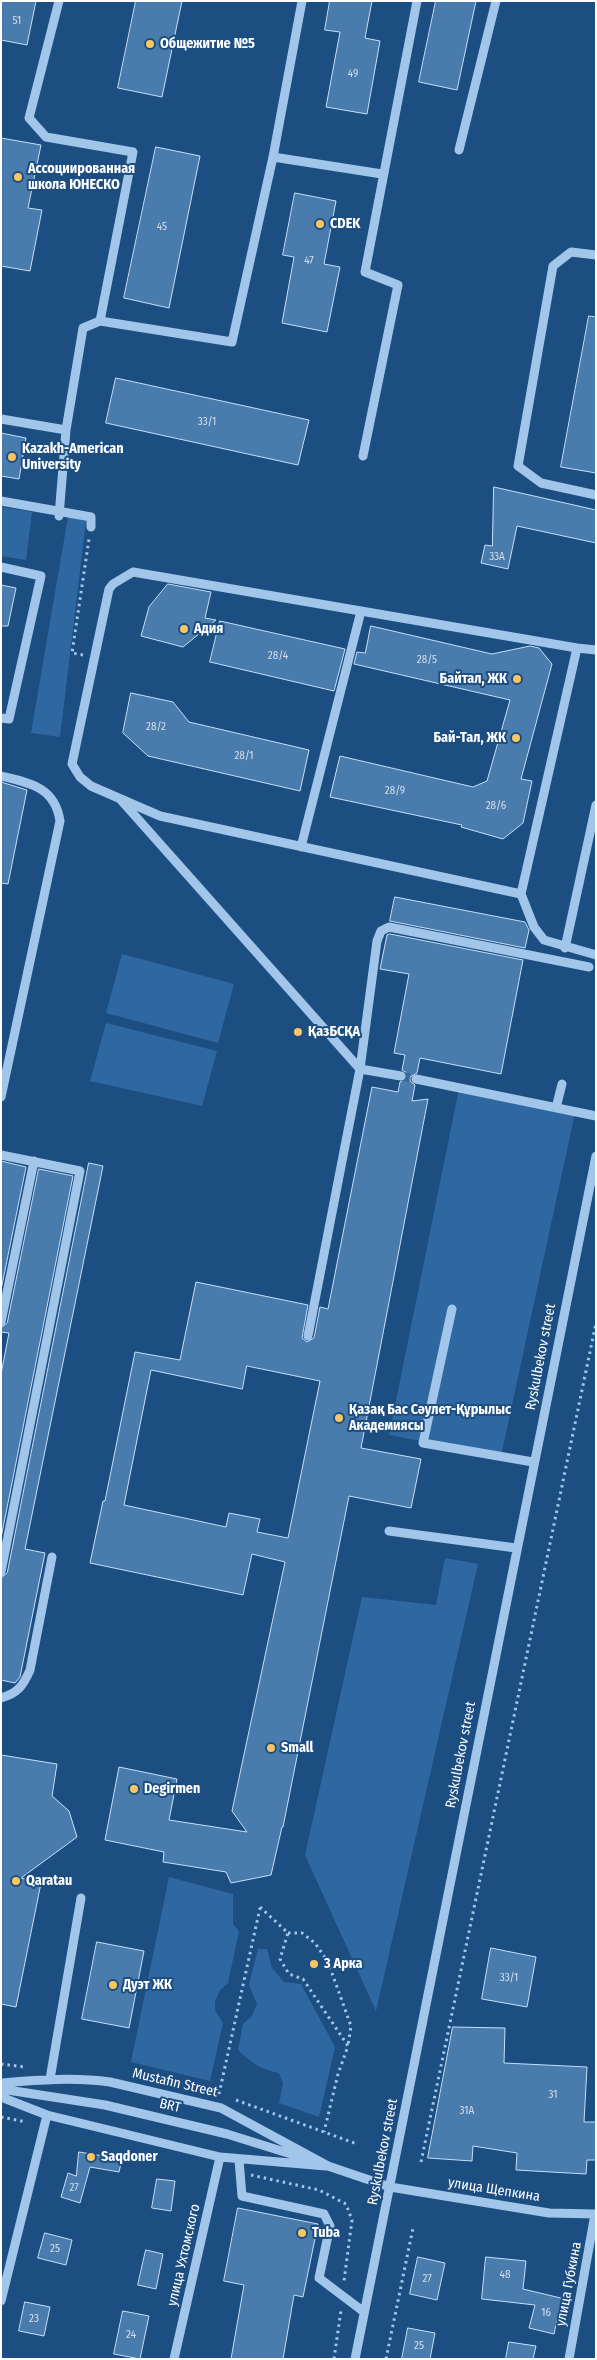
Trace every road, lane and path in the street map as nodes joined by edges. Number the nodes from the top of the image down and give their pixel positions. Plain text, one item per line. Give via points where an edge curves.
1 (59, 1) edge
2 (302, 1) edge
3 (417, 1) edge
4 (496, 1) edge
5 (459, 150) dead end
6 (273, 157) junction
7 (382, 174) junction
8 (596, 255) edge
9 (100, 321) junction
10 (1, 419) edge
11 (66, 430) junction
12 (362, 456) dead end
13 (596, 495) edge
14 (1, 501) edge
15 (59, 514) junction
16 (91, 527) joint
17 (1, 567) edge
18 (361, 611) junction
19 (577, 648) junction
20 (596, 650) edge
21 (94, 657) junction
22 (1, 718) edge
23 (1, 776) edge
24 (118, 796) junction
25 (596, 805) edge
26 (301, 847) junction
27 (521, 894) junction
28 (565, 948) junction
29 (596, 955) edge
30 (589, 968) dead end
31 (360, 1069) junction
32 (401, 1076) tunnel mouth
33 (416, 1079) tunnel mouth
34 (562, 1084) dead end
35 (1, 1097) edge
36 (556, 1108) junction
37 (596, 1116) edge
38 (1, 1155) edge
39 (596, 1156) edge
40 (34, 1162) junction
41 (452, 1309) dead end
42 (1, 1322) edge
43 (596, 1323) edge
44 (308, 1336) dead end
45 (533, 1462) junction
46 (389, 1531) dead end
47 (516, 1548) junction
48 (52, 1557) dead end
49 (1, 1572) edge
50 (1, 1698) edge
51 (81, 1898) dead end
52 (288, 1933) junction
53 (348, 2046) junction
54 (50, 2079) junction
55 (1, 2083) edge
56 (1, 2089) edge
57 (219, 2095) dead end
58 (1, 2097) edge
59 (47, 2115) junction
60 (324, 2132) dead end
61 (220, 2157) junction
62 (239, 2160) junction
63 (421, 2162) dead end
64 (328, 2166) junction
65 (390, 2187) junction
66 (596, 2214) edge
67 (413, 2228) dead end
68 (1, 2301) edge
69 (364, 2312) junction
70 (174, 2359) edge
71 (355, 2359) edge
72 (386, 2359) edge
73 (569, 2359) edge

1 - 9 street via 30,118 46,136 133,152
2 - 6 street
3 - 7 street
4 - 5 street
6 - 7 street
6 - 9 street via 232,342
7 - 12 street via 364,272 398,285
8 - 13 street via 571,252 552,266 518,466 541,483
9 - 11 street via 83,328
10 - 11 street
11 - 15 street
14 - 15 street
15 - 16 street via 92,517
16 - 21 path via 72,653
17 - 22 street via 41,576 9,719
18 - 19 street
18 - 21 street via 133,572 109,589
18 - 26 street
19 - 20 street
19 - 27 street
21 - 24 street via 72,764 80,777 92,786
23 - 35 street via 40,787 54,804 60,821
24 - 26 street via 160,816
24 - 31 street
25 - 28 street
26 - 27 street
27 - 28 street via 534,927 544,940
28 - 29 street
30 - 31 street via 389,926 381,931 377,941
31 - 32 street
31 - 44 street
33 - 36 street
34 - 36 street
36 - 37 street
38 - 40 street
39 - 45 street, Ryskulbekov street
40 - 42 street
40 - 49 street via 80,1171
41 - 45 street via 423,1443
43 - 63 path
45 - 47 street, Ryskulbekov street
46 - 47 street
47 - 65 street, Ryskulbekov street
48 - 50 street via 30,1670 23,1686 14,1694
51 - 54 street
52 - 53 path via 280,1958 289,1974 303,1979
52 - 53 path via 302,1933 315,1943 328,1962 351,2026
52 - 57 path via 260,1907
53 - 60 path
54 - 55 street, Mustafin Street
54 - 64 street, Mustafin Street via 110,2082 221,2108
56 - 64 street, BRT via 105,2105 227,2134
58 - 59 street, Mustafin Street
59 - 61 street, Mustafin Street
59 - 68 street
61 - 62 street, Mustafin Street
61 - 70 street, улица Ухтомского
62 - 64 street, Mustafin Street
62 - 69 street via 242,2196 324,2214 330,2226 319,2278
64 - 65 street, Mustafin Street
65 - 66 street, улица Щепкина via 549,2213
65 - 69 street, Ryskulbekov street
66 - 73 street, улица Губкина
67 - 72 path
69 - 71 street, Ryskulbekov street

